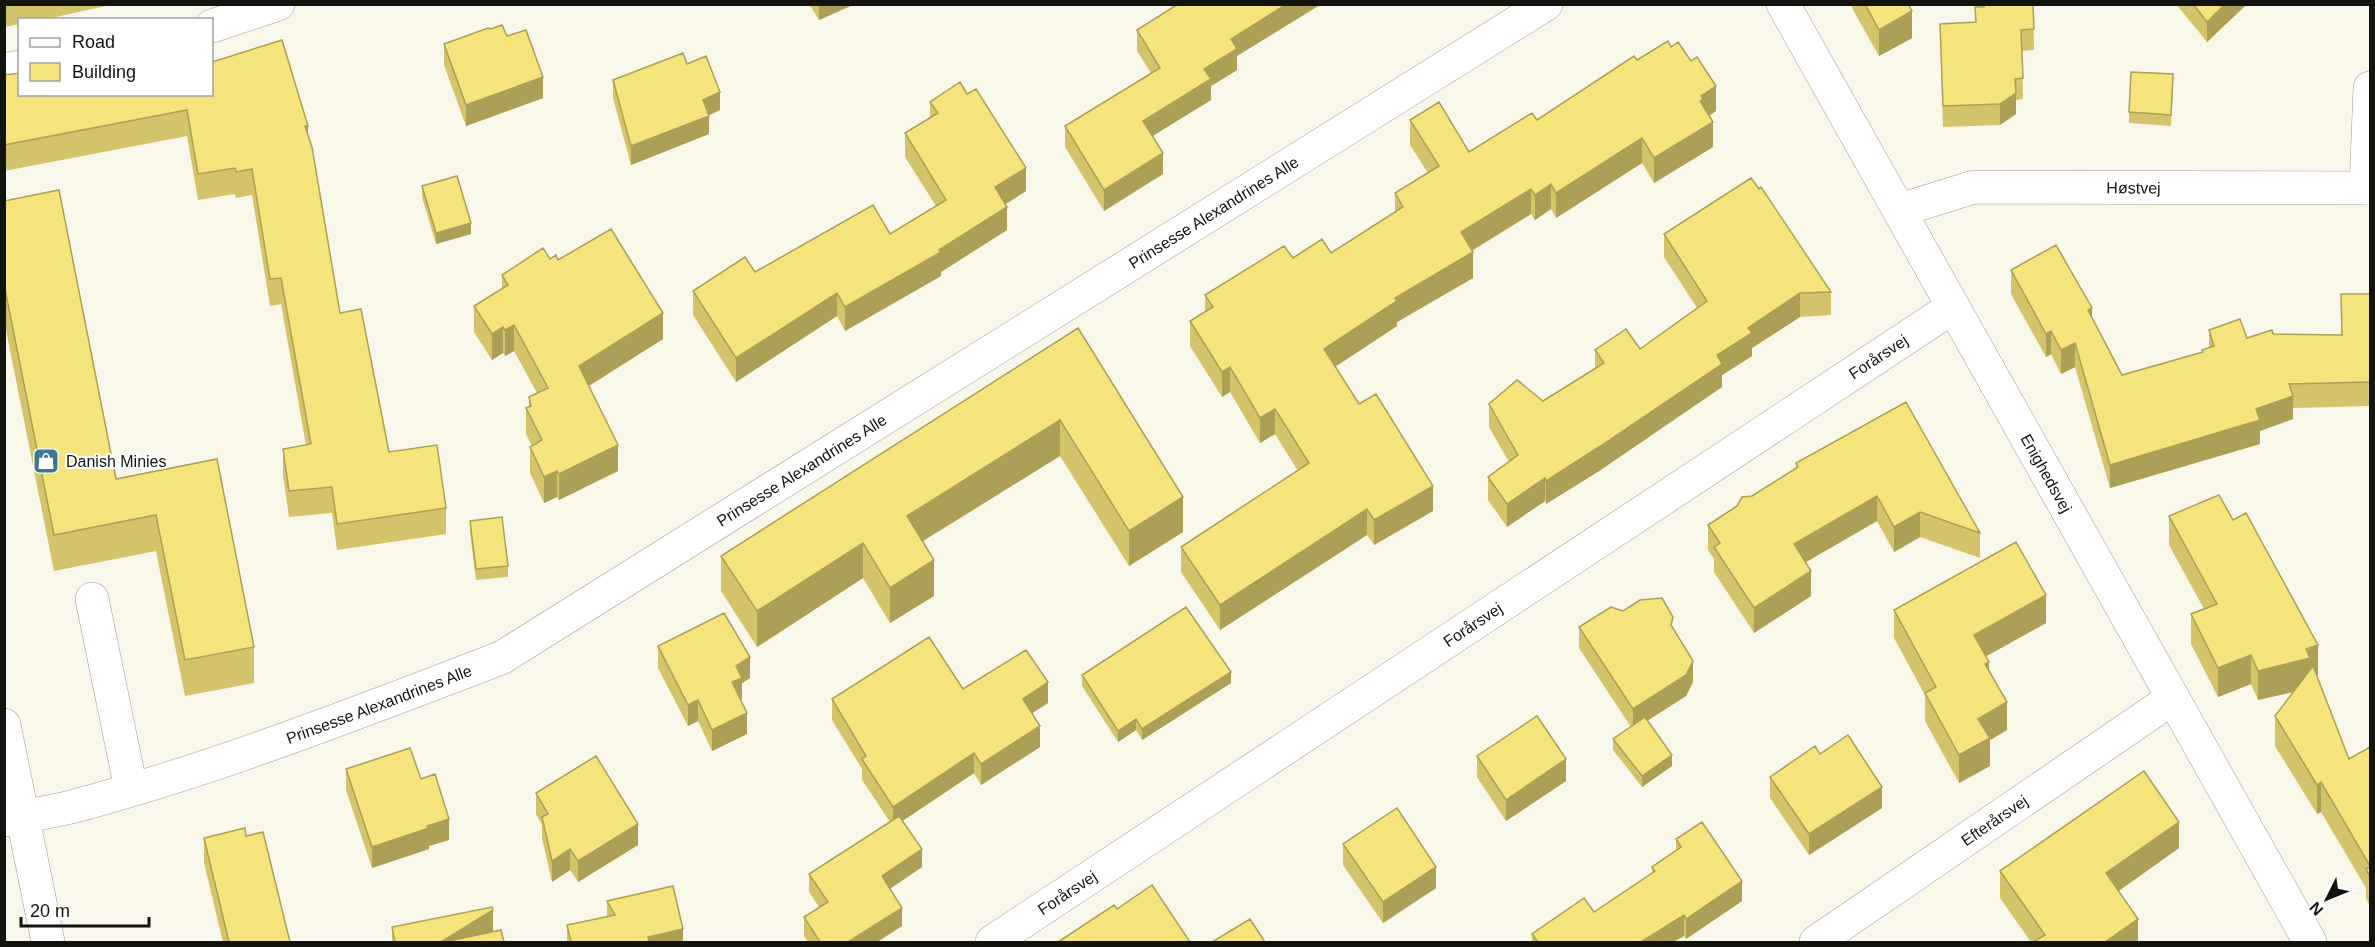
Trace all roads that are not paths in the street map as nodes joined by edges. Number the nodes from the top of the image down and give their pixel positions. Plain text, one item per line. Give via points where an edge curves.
1 (278, 4) edge
2 (1546, 4) edge
3 (1783, 4) edge
4 (213, 26) edge
5 (2370, 88) edge
6 (2368, 188) edge
7 (1900, 210) junction
8 (1953, 308) junction
9 (92, 598) dead end
10 (2173, 698) junction
11 (4, 725) edge
12 (131, 789) junction
13 (14, 818) edge
14 (48, 942) edge
15 (992, 942) edge
16 (1816, 942) edge
17 (2310, 942) edge

1 - 4 street
2 - 12 street, Prinsesse Alexandrines Alle via 501,658 334,723
3 - 7 street, Enighedsvej
5 - 6 street
6 - 7 street, Høstvej via 1974,187
7 - 8 street, Enighedsvej
8 - 10 street, Enighedsvej
8 - 15 street, Forårsvej
9 - 12 street
10 - 16 street, Efterårsvej
10 - 17 street, Enighedsvej
11 - 13 street
12 - 13 street, Prinsesse Alexandrines Alle
13 - 14 street

